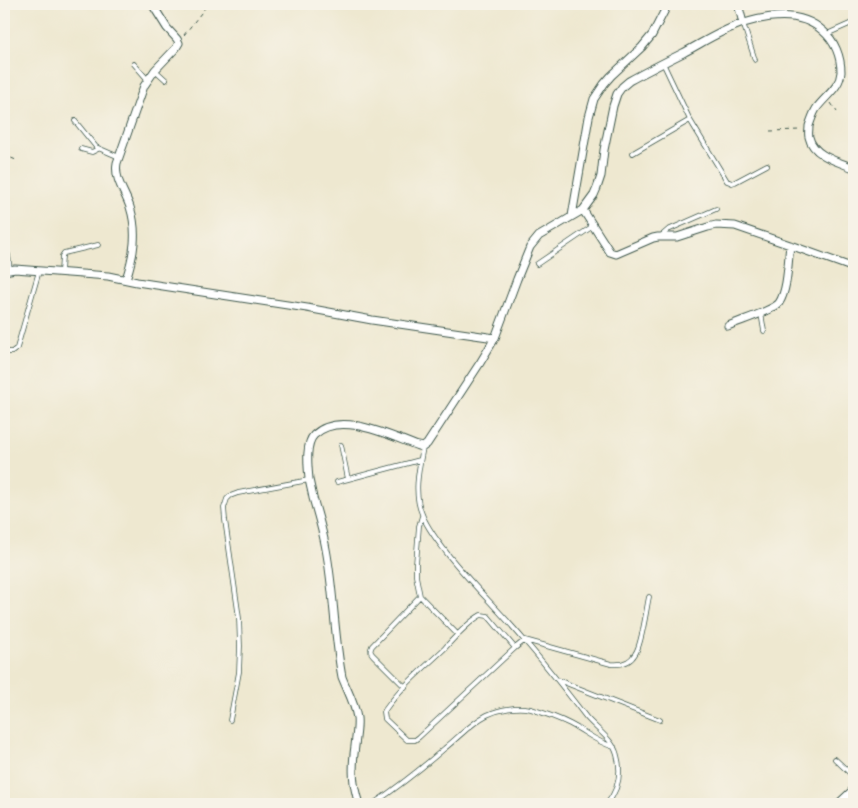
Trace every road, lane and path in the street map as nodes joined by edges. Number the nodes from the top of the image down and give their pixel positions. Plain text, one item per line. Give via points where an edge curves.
1 (152, 4) edge
2 (208, 4) edge
3 (668, 4) edge
4 (738, 4) edge
5 (854, 22) edge
6 (743, 23) junction
7 (827, 34) junction
8 (178, 42) junction
9 (755, 60) dead end
10 (662, 63) junction
11 (134, 64) dead end
12 (155, 70) junction
13 (148, 80) junction
14 (166, 80) dead end
15 (827, 97) junction
16 (837, 112) dead end
17 (690, 120) junction
18 (75, 121) dead end
19 (808, 130) junction
20 (770, 131) dead end
21 (81, 149) dead end
22 (98, 149) junction
23 (633, 153) dead end
24 (4, 156) edge
25 (119, 156) junction
26 (16, 160) dead end
27 (767, 165) dead end
28 (854, 168) edge
29 (716, 209) dead end
30 (583, 210) junction
31 (572, 216) junction
32 (593, 226) junction
33 (660, 237) junction
34 (98, 245) dead end
35 (790, 245) junction
36 (4, 253) edge
37 (537, 264) dead end
38 (854, 268) edge
39 (7, 270) edge
40 (40, 271) junction
41 (61, 272) junction
42 (126, 279) junction
43 (761, 312) junction
44 (728, 326) dead end
45 (764, 331) dead end
46 (495, 338) junction
47 (4, 352) edge
48 (341, 445) dead end
49 (423, 447) junction
50 (420, 460) junction
51 (348, 479) junction
52 (309, 480) junction
53 (337, 482) dead end
54 (422, 516) junction
55 (420, 596) junction
56 (649, 597) dead end
57 (458, 635) junction
58 (525, 640) junction
59 (515, 648) junction
60 (556, 680) junction
61 (405, 687) junction
62 (230, 720) dead end
63 (660, 720) dead end
64 (614, 747) junction
65 (835, 759) dead end
66 (854, 777) edge
67 (854, 789) edge
68 (359, 804) edge
69 (373, 804) edge
70 (607, 804) edge
71 (838, 804) edge

1 - 8 street
2 - 8 path
3 - 31 street via 647,41 611,76 594,99
4 - 6 street
5 - 7 lane
6 - 7 street via 770,18 801,18
6 - 9 lane
6 - 10 street
7 - 15 street via 837,50 841,74
8 - 12 street
10 - 17 lane
10 - 30 street via 629,81 617,94 599,182
11 - 13 lane
12 - 13 street
12 - 14 lane
13 - 25 street via 140,93
15 - 16 path
15 - 19 street via 816,109
17 - 23 lane
17 - 27 lane via 724,178 730,182
18 - 22 lane
19 - 20 path
19 - 28 street via 808,137 816,150
21 - 22 lane via 92,152
22 - 25 lane
24 - 26 path
25 - 42 street via 116,172 135,224
29 - 33 lane via 668,230
30 - 31 street
30 - 32 street
31 - 46 street via 538,236 530,247
32 - 33 street via 613,254
32 - 37 lane
33 - 35 street via 677,237 716,225 735,226
34 - 41 lane via 62,254
35 - 38 street
35 - 43 street via 782,298
36 - 39 lane via 8,255
39 - 40 street
40 - 41 street
40 - 47 lane via 16,348 12,352
41 - 42 street
42 - 46 street
43 - 44 street
43 - 45 lane
46 - 49 street
48 - 51 lane
49 - 50 lane
49 - 52 street via 361,426 333,426 317,433 310,442
50 - 51 lane
50 - 54 lane via 418,504
51 - 53 lane
52 - 62 lane via 238,493 225,503 239,618 240,662
52 - 68 street via 326,548 342,677 357,718 352,765
54 - 55 lane via 416,564
54 - 58 lane via 458,568
55 - 57 lane
55 - 61 lane via 370,649 373,656
56 - 58 lane via 639,647 625,663 611,664
57 - 59 lane via 485,615
57 - 61 lane
58 - 59 lane
58 - 60 lane
59 - 61 lane via 412,740 407,740 384,715 386,708
60 - 63 lane
60 - 64 lane
64 - 69 lane via 531,709 501,710 471,726
64 - 70 lane via 620,776
65 - 66 lane
67 - 71 street

